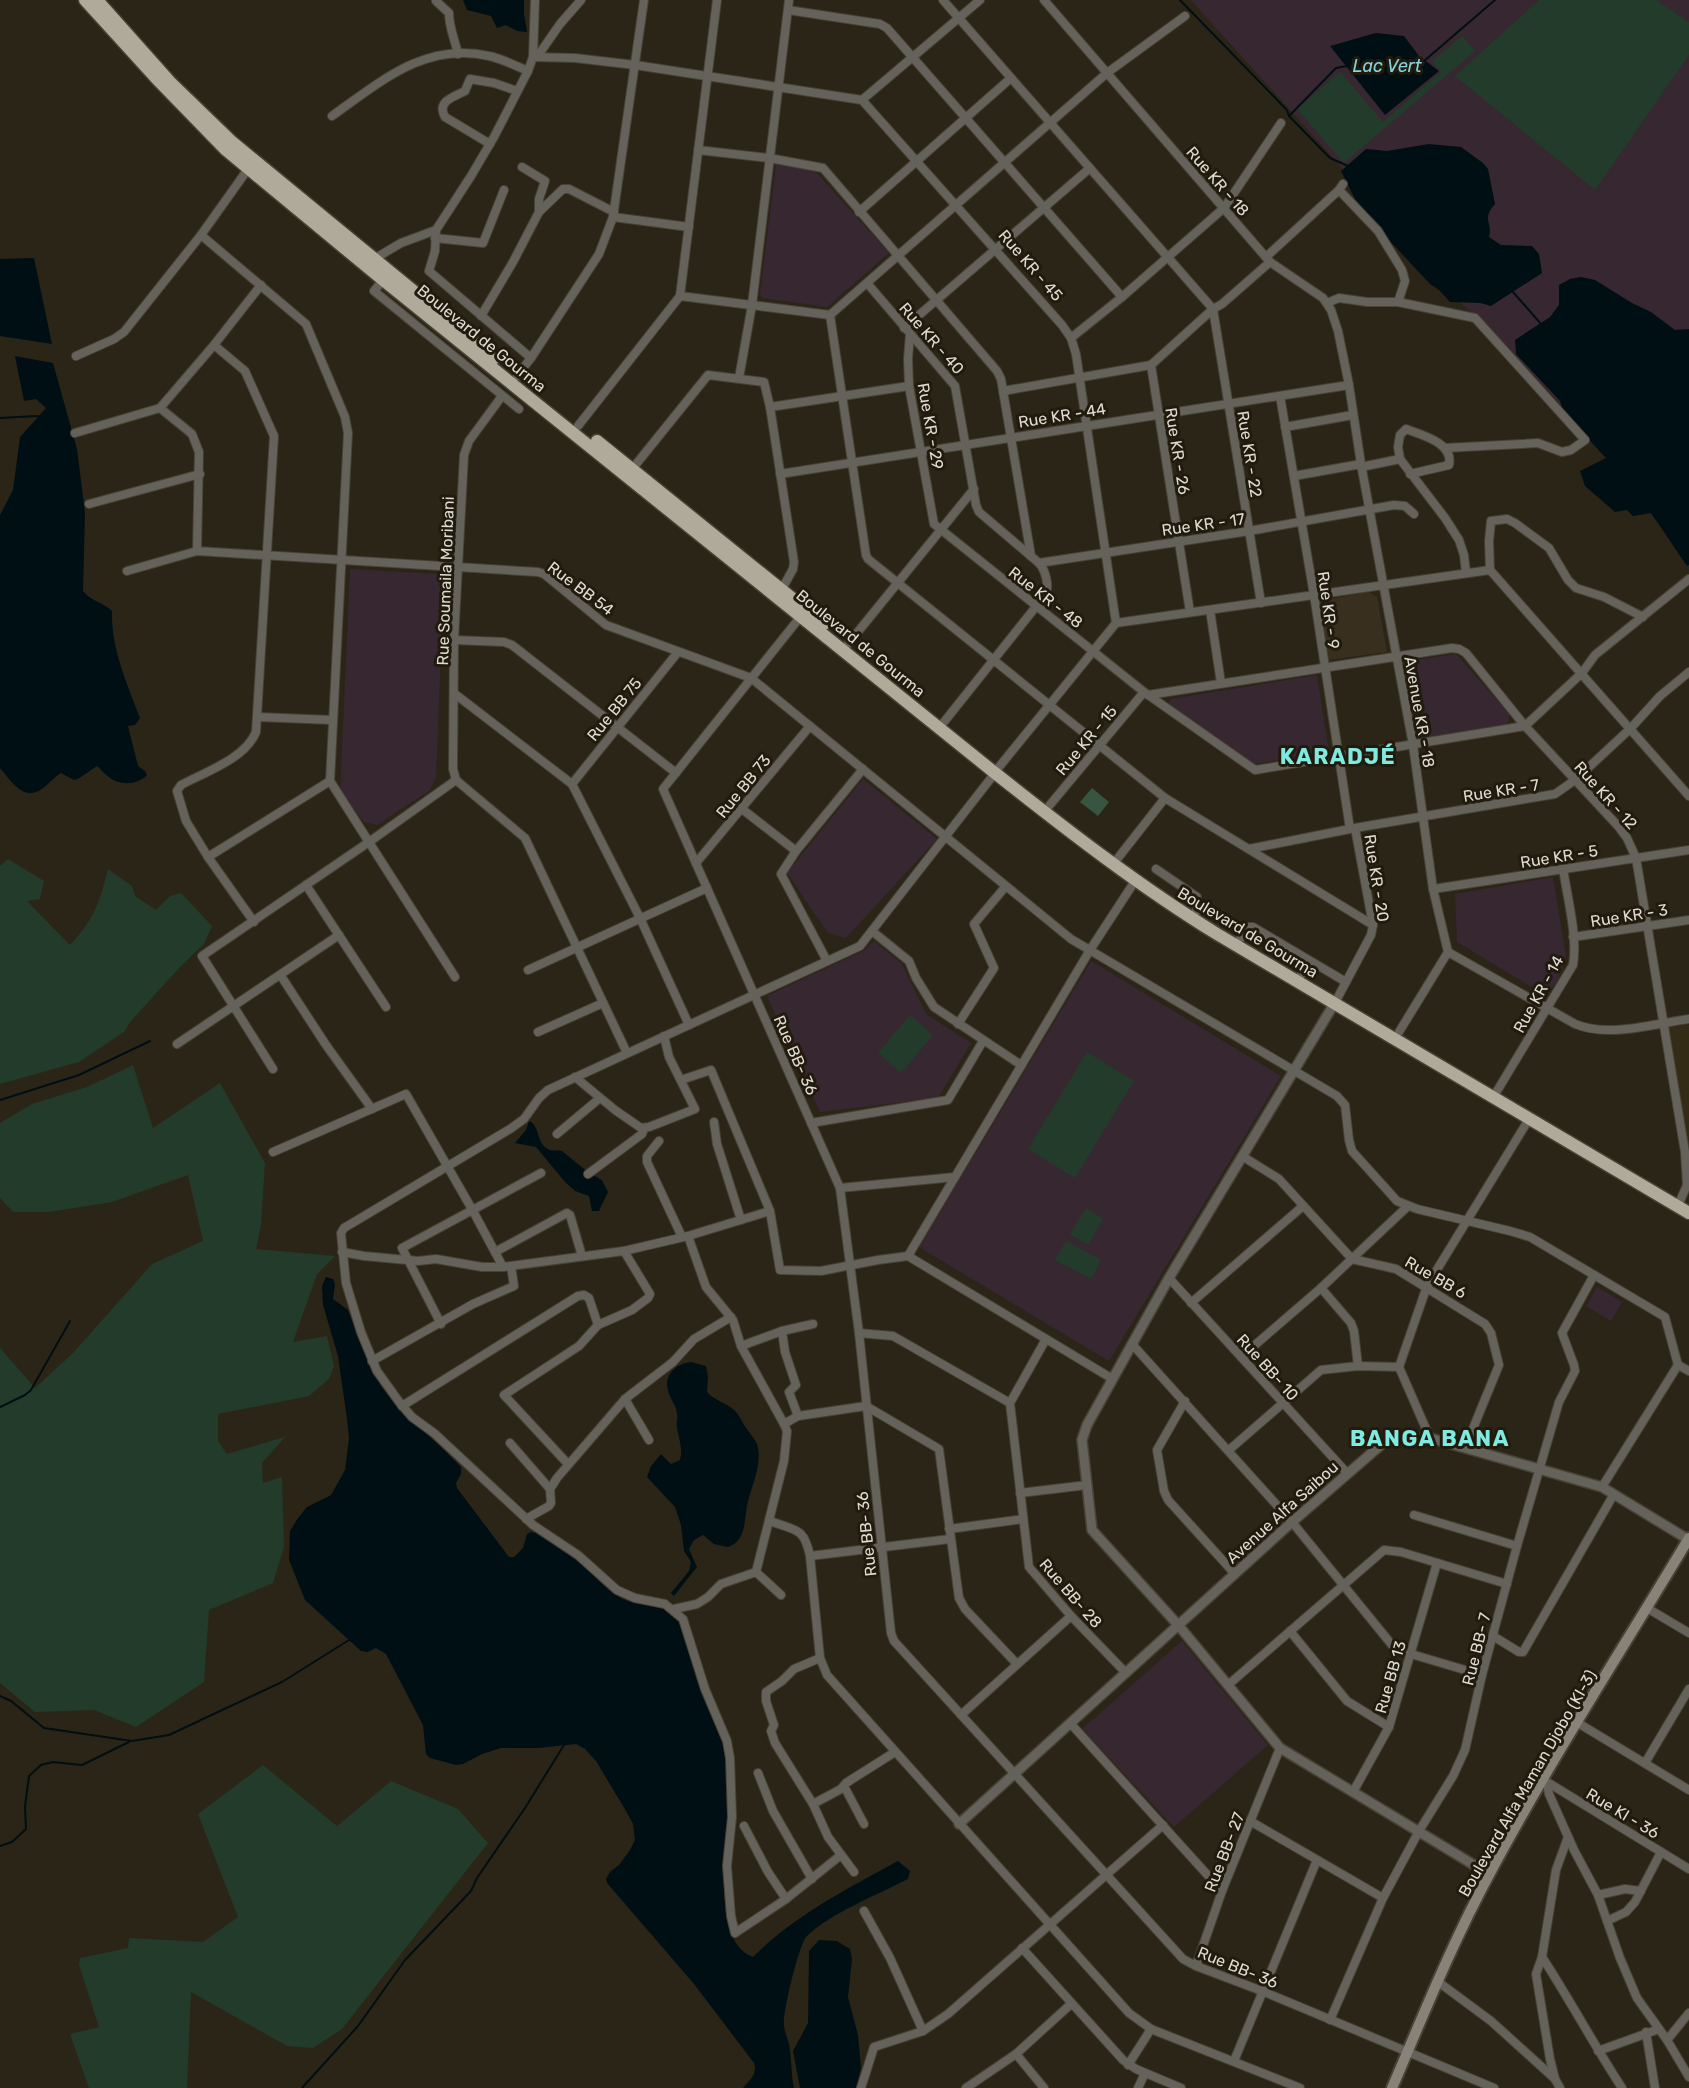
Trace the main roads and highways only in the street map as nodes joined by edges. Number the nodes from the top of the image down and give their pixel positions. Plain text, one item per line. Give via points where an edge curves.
1 (86, 0) edge
2 (98, 6) edge
3 (229, 146) junction
4 (370, 263) junction
5 (997, 770) junction
6 (1336, 1000) junction
7 (1684, 1204) edge
8 (1689, 1213) edge
9 (1689, 1539) edge
10 (1392, 2088) edge

1 - 2 highway, Boulevard de Gourma
2 - 3 highway, Boulevard de Gourma
3 - 4 highway, Boulevard de Gourma
3 - 4 highway, Boulevard de Gourma via 248,169
4 - 5 highway, Boulevard de Gourma via 633,468 944,722
4 - 5 highway, Boulevard de Gourma via 383,280
5 - 6 highway, Boulevard de Gourma via 1196,912
5 - 6 highway, Boulevard de Gourma via 1135,881
6 - 7 highway, Boulevard de Gourma via 1399,1032
6 - 8 highway, Boulevard de Gourma
9 - 10 main road, Boulevard Alfa Maman Djobo (KI-3) via 1489,1874 1437,1981

